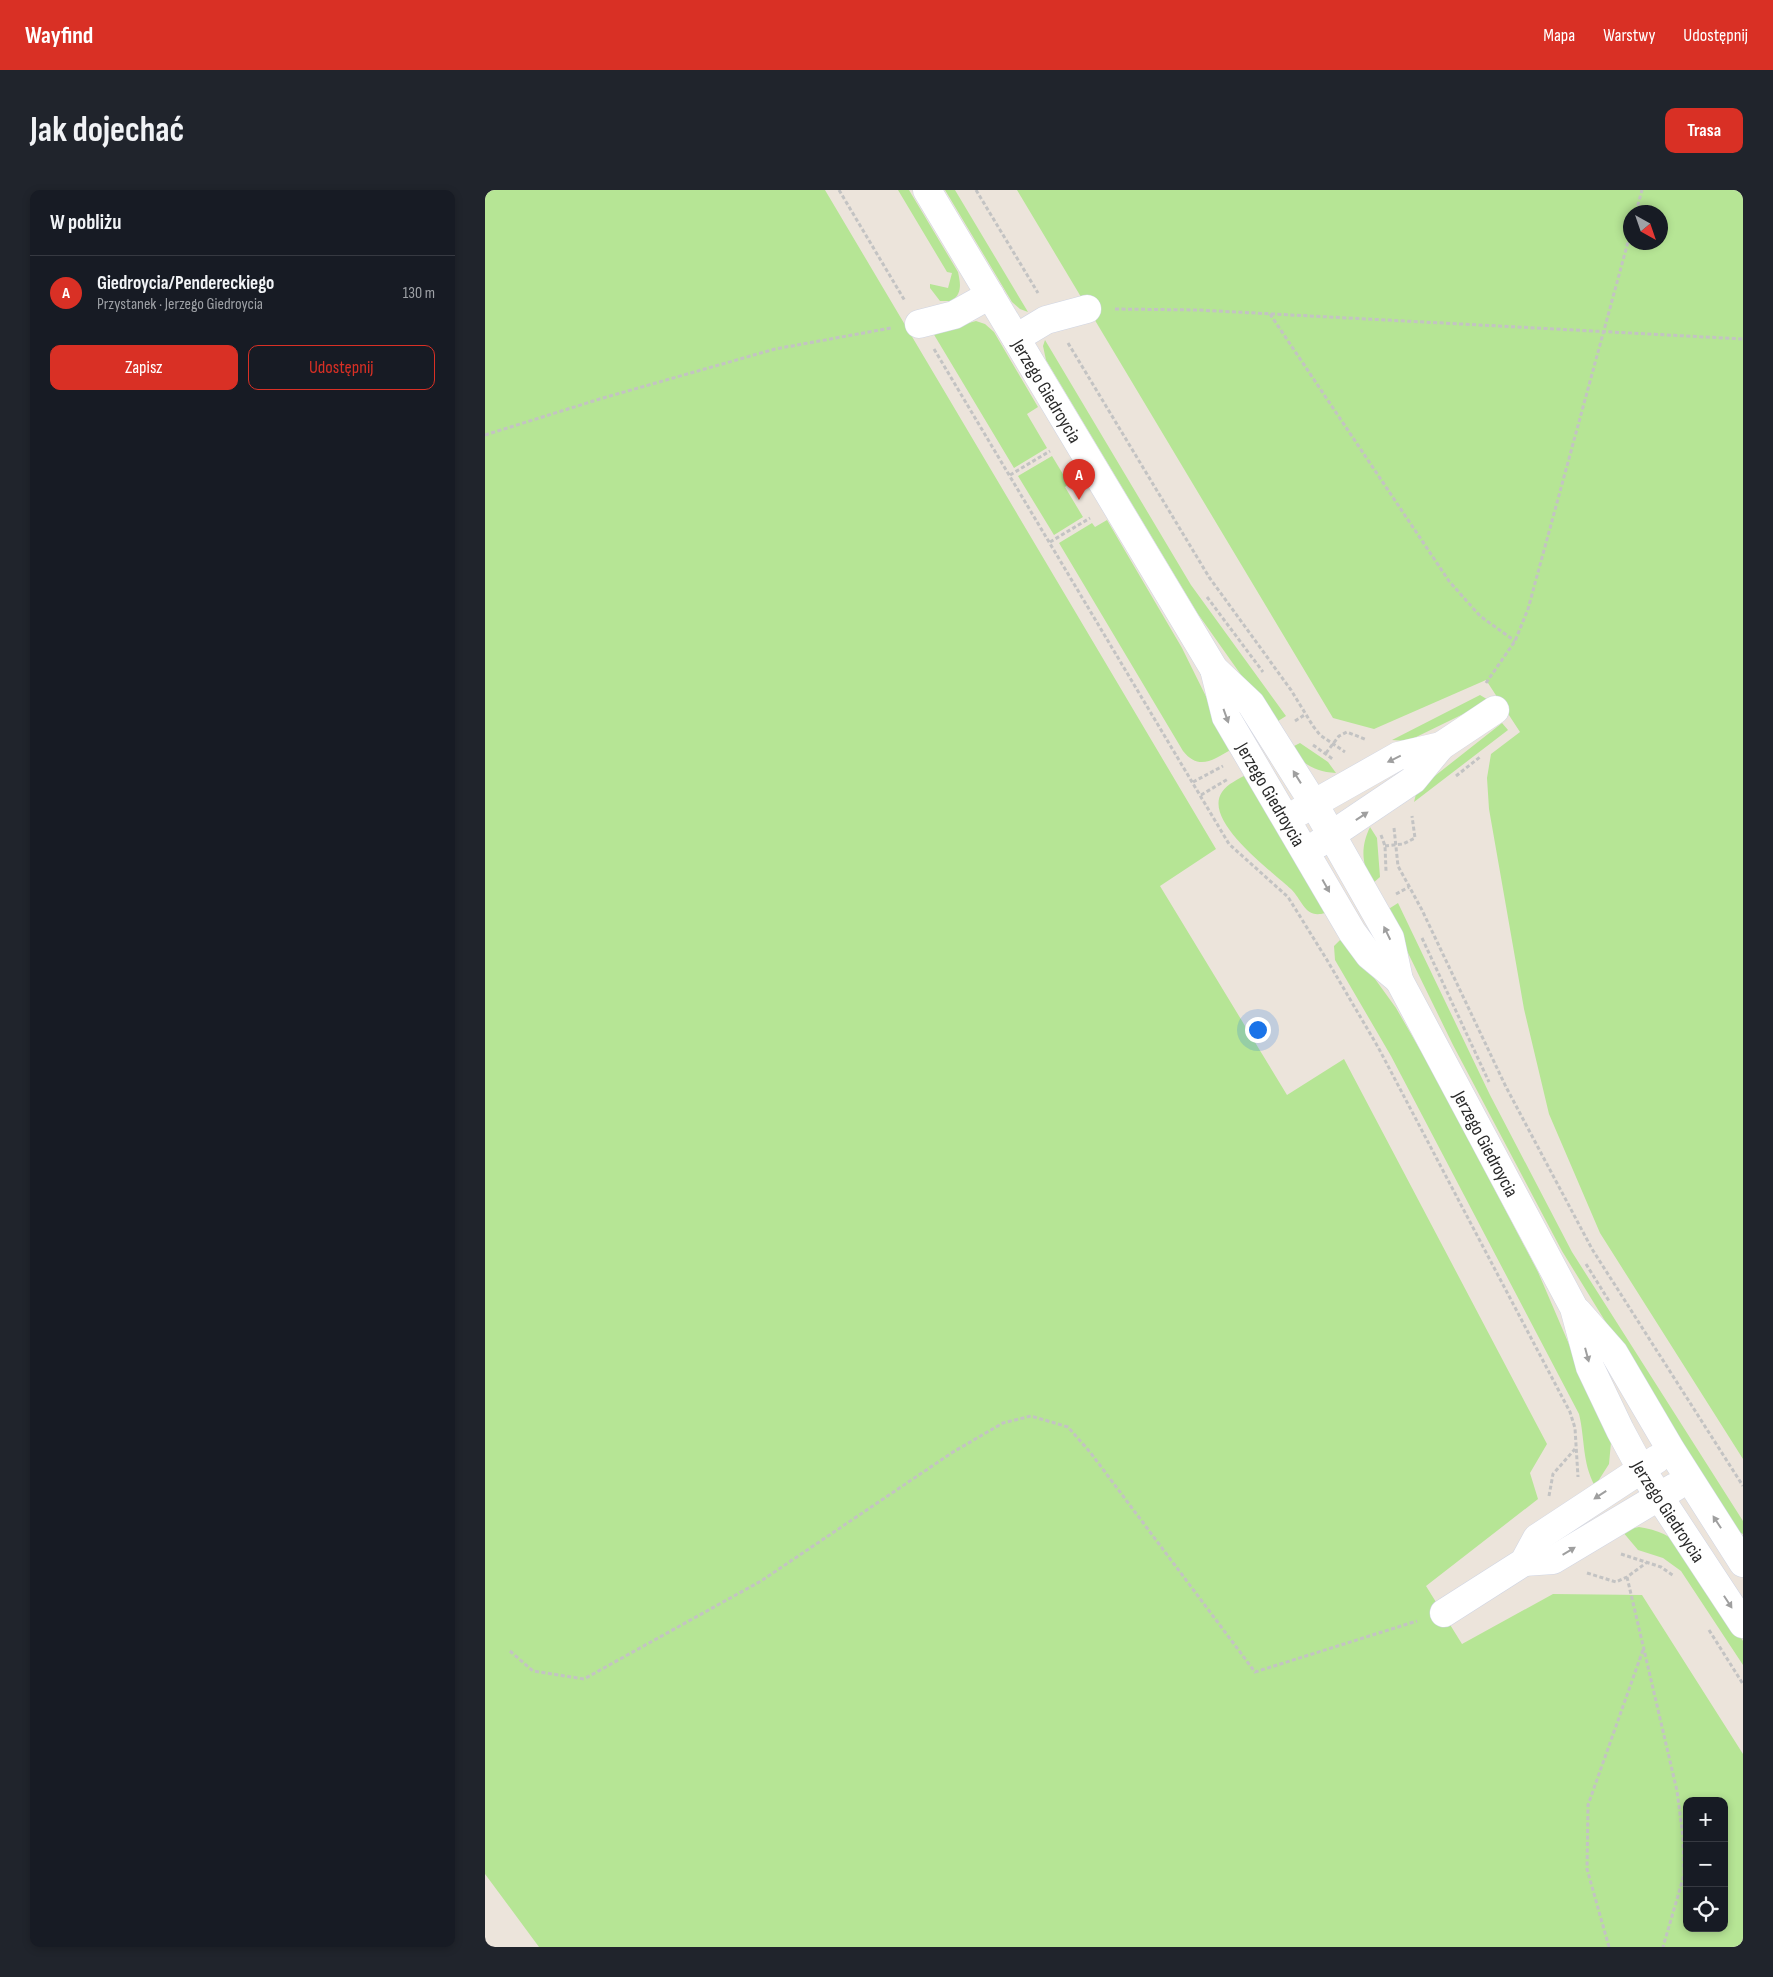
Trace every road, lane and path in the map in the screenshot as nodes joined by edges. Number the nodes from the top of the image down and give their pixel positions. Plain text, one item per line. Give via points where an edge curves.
1 (839, 190) edge
2 (927, 190) edge
3 (976, 190) edge
4 (1642, 190) edge
5 (1638, 205) edge
6 (1626, 250) edge
7 (990, 295) junction
8 (1087, 309) joint
9 (1270, 314) junction
10 (1053, 318) junction
11 (919, 324) junction
12 (1602, 332) junction
13 (1016, 338) junction
14 (1743, 339) edge
15 (485, 435) edge
16 (1055, 448) dead end
17 (1010, 475) junction
18 (1095, 515) dead end
19 (1050, 542) junction
20 (1202, 590) dead end
21 (1515, 641) junction
22 (1214, 669) junction
23 (1264, 674) dead end
24 (1488, 700) joint
25 (1290, 713) dead end
26 (1299, 728) dead end
27 (1310, 743) dead end
28 (1441, 746) junction
29 (1351, 756) dead end
30 (1229, 762) dead end
31 (1338, 766) dead end
32 (1235, 775) dead end
33 (1193, 782) junction
34 (1407, 784) junction
35 (1201, 795) junction
36 (1314, 804) junction
37 (1286, 820) junction
38 (1393, 824) dead end
39 (1378, 831) dead end
40 (1332, 835) junction
41 (1396, 845) junction
42 (1385, 846) junction
43 (1306, 852) junction
44 (1388, 875) dead end
45 (1394, 887) dead end
46 (1402, 900) dead end
47 (1418, 931) dead end
48 (1399, 980) junction
49 (1492, 1089) dead end
50 (1581, 1257) dead end
51 (1614, 1307) dead end
52 (1574, 1308) junction
53 (1575, 1449) junction
54 (1671, 1450) junction
55 (1641, 1469) junction
56 (1689, 1478) junction
57 (1743, 1486) edge
58 (1579, 1487) dead end
59 (1659, 1497) junction
60 (1551, 1528) junction
61 (1618, 1549) dead end
62 (1553, 1560) junction
63 (1523, 1562) junction
64 (1743, 1562) edge
65 (1646, 1563) junction
66 (1627, 1577) junction
67 (1676, 1579) dead end
68 (1713, 1579) junction
69 (1444, 1613) joint
70 (1705, 1623) dead end
71 (1743, 1624) edge
72 (1644, 1646) junction
73 (510, 1651) dead end
74 (1741, 1677) edge
75 (1743, 1684) edge
76 (1609, 1947) edge
77 (1663, 1947) edge

1 - 11 path
2 - 7 street, Jerzego Giedroycia
3 - 10 path
4 - 5 path
6 - 12 path
7 - 11 street via 954,315
7 - 13 street, Jerzego Giedroycia
8 - 9 path
8 - 10 street
9 - 12 path
9 - 21 path via 1449,581 1480,616
10 - 13 street
10 - 29 path via 1209,577 1320,735
11 - 15 path via 775,349
11 - 17 path
12 - 14 path
12 - 21 path via 1528,609
13 - 22 street, Jerzego Giedroycia
16 - 17 path
17 - 19 path
18 - 19 path
19 - 33 path
20 - 23 path
21 - 24 path
36 -> 22 street, Jerzego Giedroycia via 1251,704
22 -> 37 street, Jerzego Giedroycia via 1226,717
24 - 28 street
25 - 26 path
27 - 31 path via 1334,759
28 - 34 street
28 -> 36 street via 1398,756
30 - 33 path
32 - 35 path
33 - 35 path
40 -> 34 street
34 - 41 path via 1415,838
35 - 53 path via 1229,844 1288,897 1378,1047 1570,1412 1575,1428
36 - 37 street
36 - 40 street, Jerzego Giedroycia
37 - 43 street, Jerzego Giedroycia
38 - 41 path
39 - 42 path
40 - 43 street
48 -> 40 street, Jerzego Giedroycia via 1391,938
41 - 42 path
41 - 57 path via 1398,866 1423,910 1506,1087 1591,1249
42 - 44 path
43 -> 48 street, Jerzego Giedroycia via 1352,932 1369,955
45 - 46 path
47 - 49 path
48 - 52 street, Jerzego Giedroycia
50 - 51 path
52 - 54 street, Jerzego Giedroycia via 1613,1353
52 -> 55 street, Jerzego Giedroycia via 1590,1367
53 - 58 path
53 - 60 path via 1553,1474 1549,1509
54 - 55 street
54 - 56 street, Jerzego Giedroycia
55 - 59 street, Jerzego Giedroycia
55 -> 60 street
56 - 59 street
64 -> 56 street, Jerzego Giedroycia
62 -> 59 street
59 - 68 street, Jerzego Giedroycia
60 - 63 street via 1537,1538
61 - 65 path via 1621,1554
62 - 63 street
62 - 66 path via 1615,1582
63 - 69 street
64 - 68 street
65 - 66 path
65 - 67 path via 1661,1567
66 - 72 path
68 -> 71 street, Jerzego Giedroycia
69 - 73 path via 1255,1672 1091,1452 1068,1427 1031,1416 1003,1423 953,1452 761,1581 584,1679 533,1671
70 - 74 path
72 - 76 path via 1588,1805 1587,1869
72 - 77 path via 1677,1791 1683,1836 1684,1875
74 - 75 path

